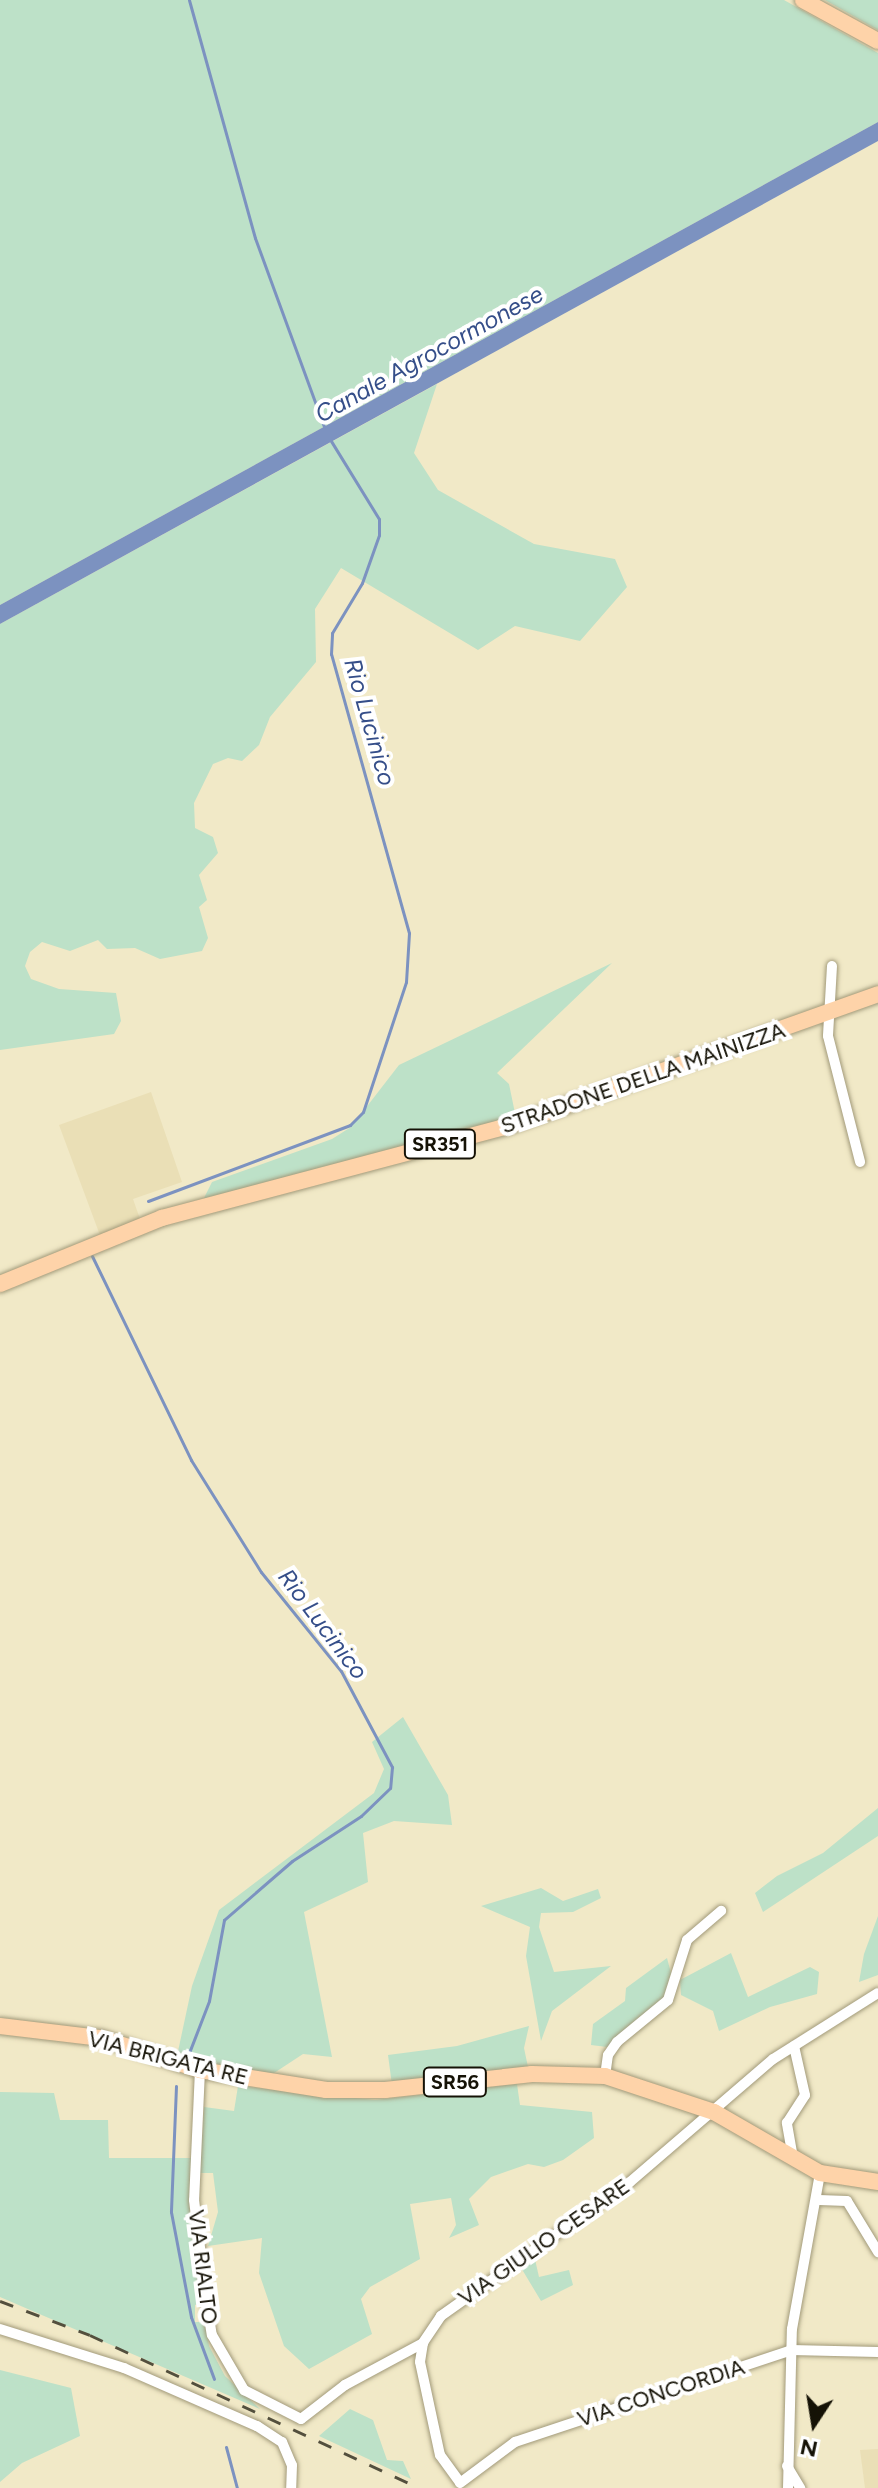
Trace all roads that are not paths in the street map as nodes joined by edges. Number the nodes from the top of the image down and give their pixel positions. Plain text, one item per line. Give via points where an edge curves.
1 (803, 0) edge
2 (878, 41) edge
3 (832, 966) dead end
4 (878, 994) edge
5 (828, 1013) junction
6 (860, 1162) dead end
7 (0, 1284) edge
8 (721, 1911) dead end
9 (878, 1993) edge
10 (0, 2026) edge
11 (794, 2046) junction
12 (192, 2068) junction
13 (605, 2076) junction
14 (714, 2112) junction
15 (793, 2158) junction
16 (820, 2173) junction
17 (850, 2180) junction
18 (878, 2182) edge
19 (819, 2200) junction
20 (847, 2201) junction
21 (878, 2252) edge
22 (0, 2329) edge
23 (423, 2343) junction
24 (791, 2350) junction
25 (878, 2352) edge
26 (786, 2464) junction
27 (291, 2488) edge
28 (788, 2488) edge
29 (800, 2488) edge

1 - 2 main road
3 - 5 street
4 - 5 main road, STRADONE DELLA MAINIZZA / SR351
5 - 6 street via 828,1036
5 - 7 main road, STRADONE DELLA MAINIZZA / SR351 via 505,1127 162,1218
8 - 13 street via 687,1940 668,2000 617,2042 608,2055
9 - 11 street, VIA GIULIO CESARE
10 - 12 main road, VIA BRIGATA RE / SR56 via 101,2038
11 - 14 street, VIA GIULIO CESARE
11 - 15 street via 805,2095 787,2123
12 - 13 main road, VIA BRIGATA RE / SR56 via 326,2090 385,2090 532,2074
12 - 23 street, VIA RIALTO via 194,2200 208,2311 212,2335 244,2390 301,2419 345,2385
13 - 14 main road, VIA BRIGATA RE / SR56
14 - 15 main road, SR56
14 - 23 street, VIA GIULIO CESARE via 630,2182 441,2316
15 - 16 main road, SR56
16 - 17 main road, SR56
16 - 19 street
17 - 18 main road, SR56
17 - 20 street
19 - 20 street
19 - 24 street
20 - 21 street
22 - 27 street via 124,2368 257,2426 282,2442 292,2465
23 - 24 street, VIA CONCORDIA via 420,2362 440,2455 460,2483 515,2442
24 - 25 street, VIA CONCORDIA
24 - 26 street
26 - 28 street
26 - 29 street

